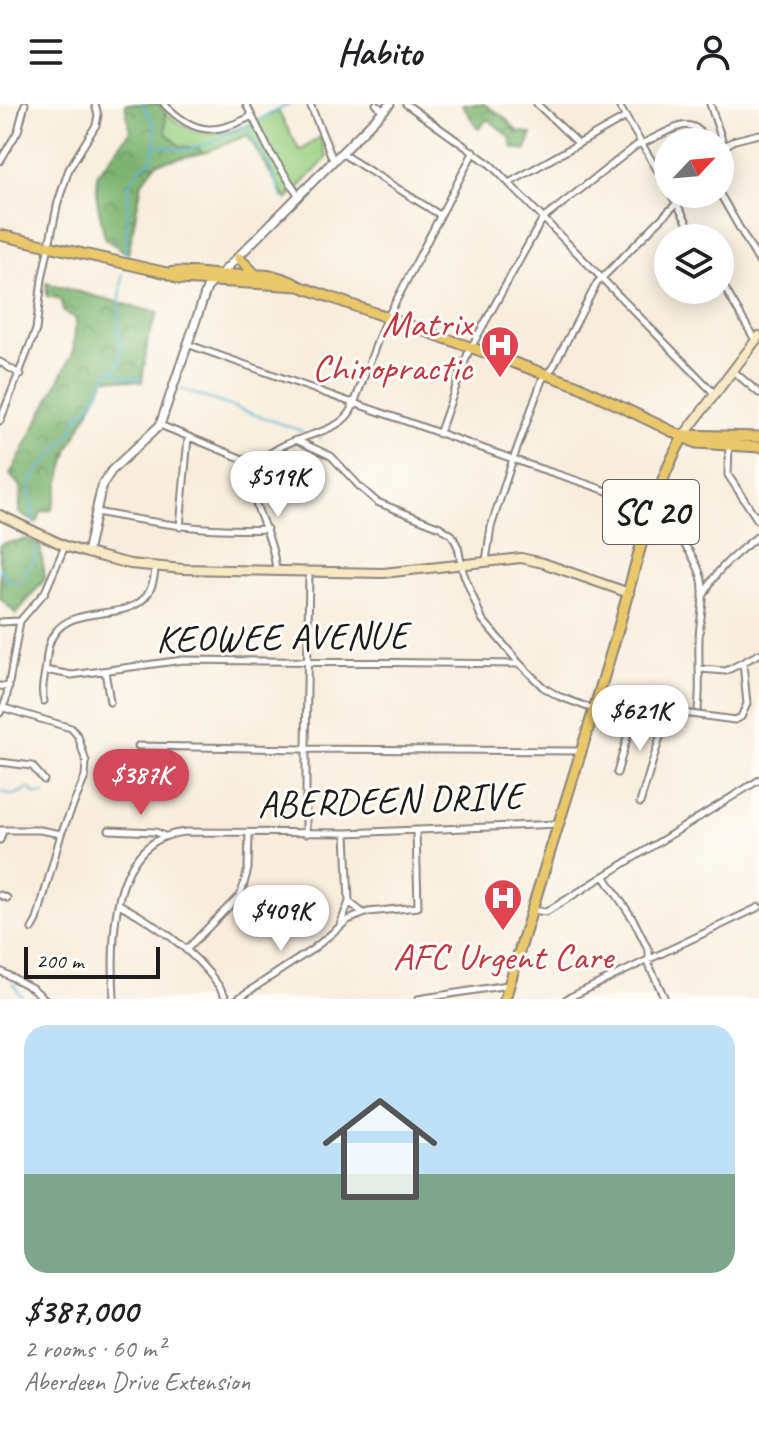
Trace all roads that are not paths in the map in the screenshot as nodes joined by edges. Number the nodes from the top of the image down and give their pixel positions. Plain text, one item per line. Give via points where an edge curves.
1 (25, 104) edge
2 (95, 104) edge
3 (164, 104) edge
4 (246, 104) edge
5 (310, 104) edge
6 (376, 104) edge
7 (390, 104) edge
8 (406, 104) edge
9 (537, 104) edge
10 (618, 104) edge
11 (710, 104) edge
12 (383, 111) junction
13 (252, 116) junction
14 (626, 117) junction
15 (677, 128) edge
16 (696, 128) edge
17 (717, 128) edge
18 (759, 134) edge
19 (654, 138) edge
20 (577, 142) junction
21 (734, 143) edge
22 (641, 144) junction
23 (474, 151) junction
24 (341, 153) junction
25 (0, 161) edge
26 (334, 161) junction
27 (654, 165) edge
28 (509, 183) junction
29 (299, 196) junction
30 (672, 208) edge
31 (728, 208) edge
32 (440, 215) junction
33 (544, 218) junction
34 (0, 235) edge
35 (49, 247) junction
36 (239, 258) junction
37 (759, 262) edge
38 (255, 274) junction
39 (601, 277) junction
40 (219, 278) junction
41 (299, 286) junction
42 (734, 302) edge
43 (388, 317) junction
44 (757, 338) edge
45 (187, 344) junction
46 (472, 347) junction
47 (0, 362) edge
48 (732, 370) junction
49 (547, 374) junction
50 (21, 375) junction
51 (714, 393) junction
52 (759, 393) edge
53 (354, 404) junction
54 (0, 421) edge
55 (160, 425) junction
56 (439, 434) junction
57 (684, 435) junction
58 (188, 437) junction
59 (759, 437) edge
60 (296, 440) junction
61 (730, 441) junction
62 (759, 447) edge
63 (513, 460) junction
64 (255, 464) junction
65 (96, 512) junction
66 (651, 512) junction
67 (0, 515) edge
68 (759, 522) edge
69 (180, 527) junction
70 (267, 529) junction
71 (759, 535) edge
72 (65, 546) junction
73 (87, 553) junction
74 (486, 561) junction
75 (462, 564) junction
76 (155, 567) junction
77 (276, 571) junction
78 (309, 573) junction
79 (629, 593) junction
80 (704, 596) junction
81 (20, 621) junction
82 (0, 622) edge
83 (759, 654) edge
84 (308, 662) junction
85 (743, 663) junction
86 (520, 664) junction
87 (700, 668) junction
88 (45, 670) junction
89 (105, 671) junction
90 (0, 686) edge
91 (9, 687) junction
92 (598, 696) junction
93 (44, 701) dead end
94 (110, 702) dead end
95 (636, 706) junction
96 (698, 708) dead end
97 (594, 709) junction
98 (2, 710) edge
99 (668, 711) junction
100 (138, 746) dead end
101 (306, 749) junction
102 (581, 751) junction
103 (0, 762) edge
104 (617, 773) dead end
105 (44, 780) dead end
106 (759, 780) edge
107 (640, 803) dead end
108 (559, 824) junction
109 (1, 830) edge
110 (109, 830) dead end
111 (416, 830) junction
112 (346, 833) junction
113 (61, 834) junction
114 (249, 834) junction
115 (306, 834) junction
116 (165, 836) junction
117 (0, 840) edge
118 (604, 876) junction
119 (0, 895) edge
120 (7, 898) dead end
121 (349, 902) junction
122 (119, 904) junction
123 (759, 907) edge
124 (532, 910) junction
125 (364, 913) junction
126 (339, 926) junction
127 (32, 929) dead end
128 (186, 950) junction
129 (649, 959) junction
130 (0, 971) edge
131 (509, 985) junction
132 (45, 999) edge
133 (114, 999) edge
134 (227, 999) edge
135 (237, 999) edge
136 (418, 999) edge
137 (505, 999) edge
138 (566, 999) edge
139 (665, 999) edge

1 - 25 street via 18,131
2 - 35 street via 96,125 64,182
3 - 13 street via 186,122 210,129 223,130
4 - 13 street
5 - 26 street
6 - 12 street
7 - 12 street
8 - 23 street
9 - 20 street
10 - 14 street
11 - 17 street
12 - 24 street
13 - 29 street
14 - 20 street
14 - 22 street
15 - 16 street
18 - 21 street
19 - 22 street
20 - 28 street
22 - 27 street
22 - 33 street
23 - 28 street
23 - 32 street
24 - 26 street
24 - 32 street
26 - 29 street
28 - 33 street
29 - 36 street
30 - 39 street
31 - 37 street
32 - 43 street
33 - 39 street
33 - 46 street
34 - 35 main road
35 - 40 main road via 179,279
35 - 50 street via 36,330
36 - 38 main road
36 - 40 street
38 - 40 main road
38 - 41 main road
39 - 49 street
39 - 51 street
40 - 41 main road
40 - 45 street via 207,290
41 - 43 main road
42 - 44 street
43 - 46 main road
43 - 53 street
44 - 48 main road, SC 20
45 - 53 street
45 - 55 street
46 - 49 main road
46 - 56 street
47 - 50 street
48 - 51 main road, SC 20
48 - 52 street
49 - 57 main road
49 - 63 street
50 - 54 street
51 - 57 main road, SC 20
53 - 56 street
53 - 60 street via 339,424
55 - 58 street
55 - 65 street via 106,479
56 - 63 street
57 - 61 main road via 696,443
57 - 66 main road, SC 20
58 - 64 street
58 - 69 street
59 - 61 main road
60 - 64 street
60 - 75 street via 331,456 377,502 446,530
61 - 62 main road
61 - 68 street via 728,475
63 - 66 street
63 - 74 street
64 - 70 street via 252,491
65 - 69 street
65 - 73 street
66 - 79 main road, SC 20
66 - 80 street via 690,552
67 - 72 main road, SC 20
69 - 70 street
70 - 77 street
71 - 80 street via 721,567
72 - 73 main road, SC 20
72 - 81 street via 45,592
73 - 76 main road, SC 20
74 - 75 main road, SC 20
74 - 79 main road, SC 20 via 535,561
75 - 78 main road, SC 20 via 383,573
75 - 86 street via 482,619
76 - 77 main road, SC 20
76 - 88 street via 152,585 137,604 63,624 48,649
77 - 78 main road, SC 20
78 - 84 street
79 - 92 main road
80 - 87 street
81 - 82 street
81 - 91 street
83 - 85 street
84 - 86 street, KEOWEE AVENUE
84 - 89 street, KEOWEE AVENUE via 183,660
84 - 101 street
85 - 87 street via 726,671
85 - 99 street via 747,704 738,719
86 - 97 street via 551,692
87 - 96 street
88 - 89 street, KEOWEE AVENUE via 72,675
88 - 93 street
89 - 94 street
90 - 91 street
91 - 98 street
92 - 95 street
92 - 97 main road
95 - 99 street
95 - 104 street
97 - 102 main road
98 - 113 street via 65,726 78,736 86,771
99 - 107 street
100 - 101 street
101 - 102 street
101 - 115 street
102 - 108 main road
103 - 105 street via 32,766
106 - 118 street
108 - 111 street, ABERDEEN DRIVE
108 - 124 main road
109 - 113 street
109 - 117 street
110 - 116 street, ABERDEEN DRIVE
111 - 112 street, ABERDEEN DRIVE
111 - 125 street via 418,907
112 - 115 street, ABERDEEN DRIVE
112 - 121 street
113 - 127 street
114 - 115 street, ABERDEEN DRIVE
114 - 116 street, ABERDEEN DRIVE
114 - 128 street via 244,889
116 - 122 street via 128,869
118 - 124 street via 546,912
118 - 129 street via 633,919
119 - 120 street
121 - 125 street
121 - 126 street
122 - 128 street
122 - 133 street
123 - 129 street
124 - 131 main road
125 - 126 street
126 - 135 street
128 - 134 street
129 - 138 street
129 - 139 street
130 - 132 street
131 - 136 street
131 - 137 main road

